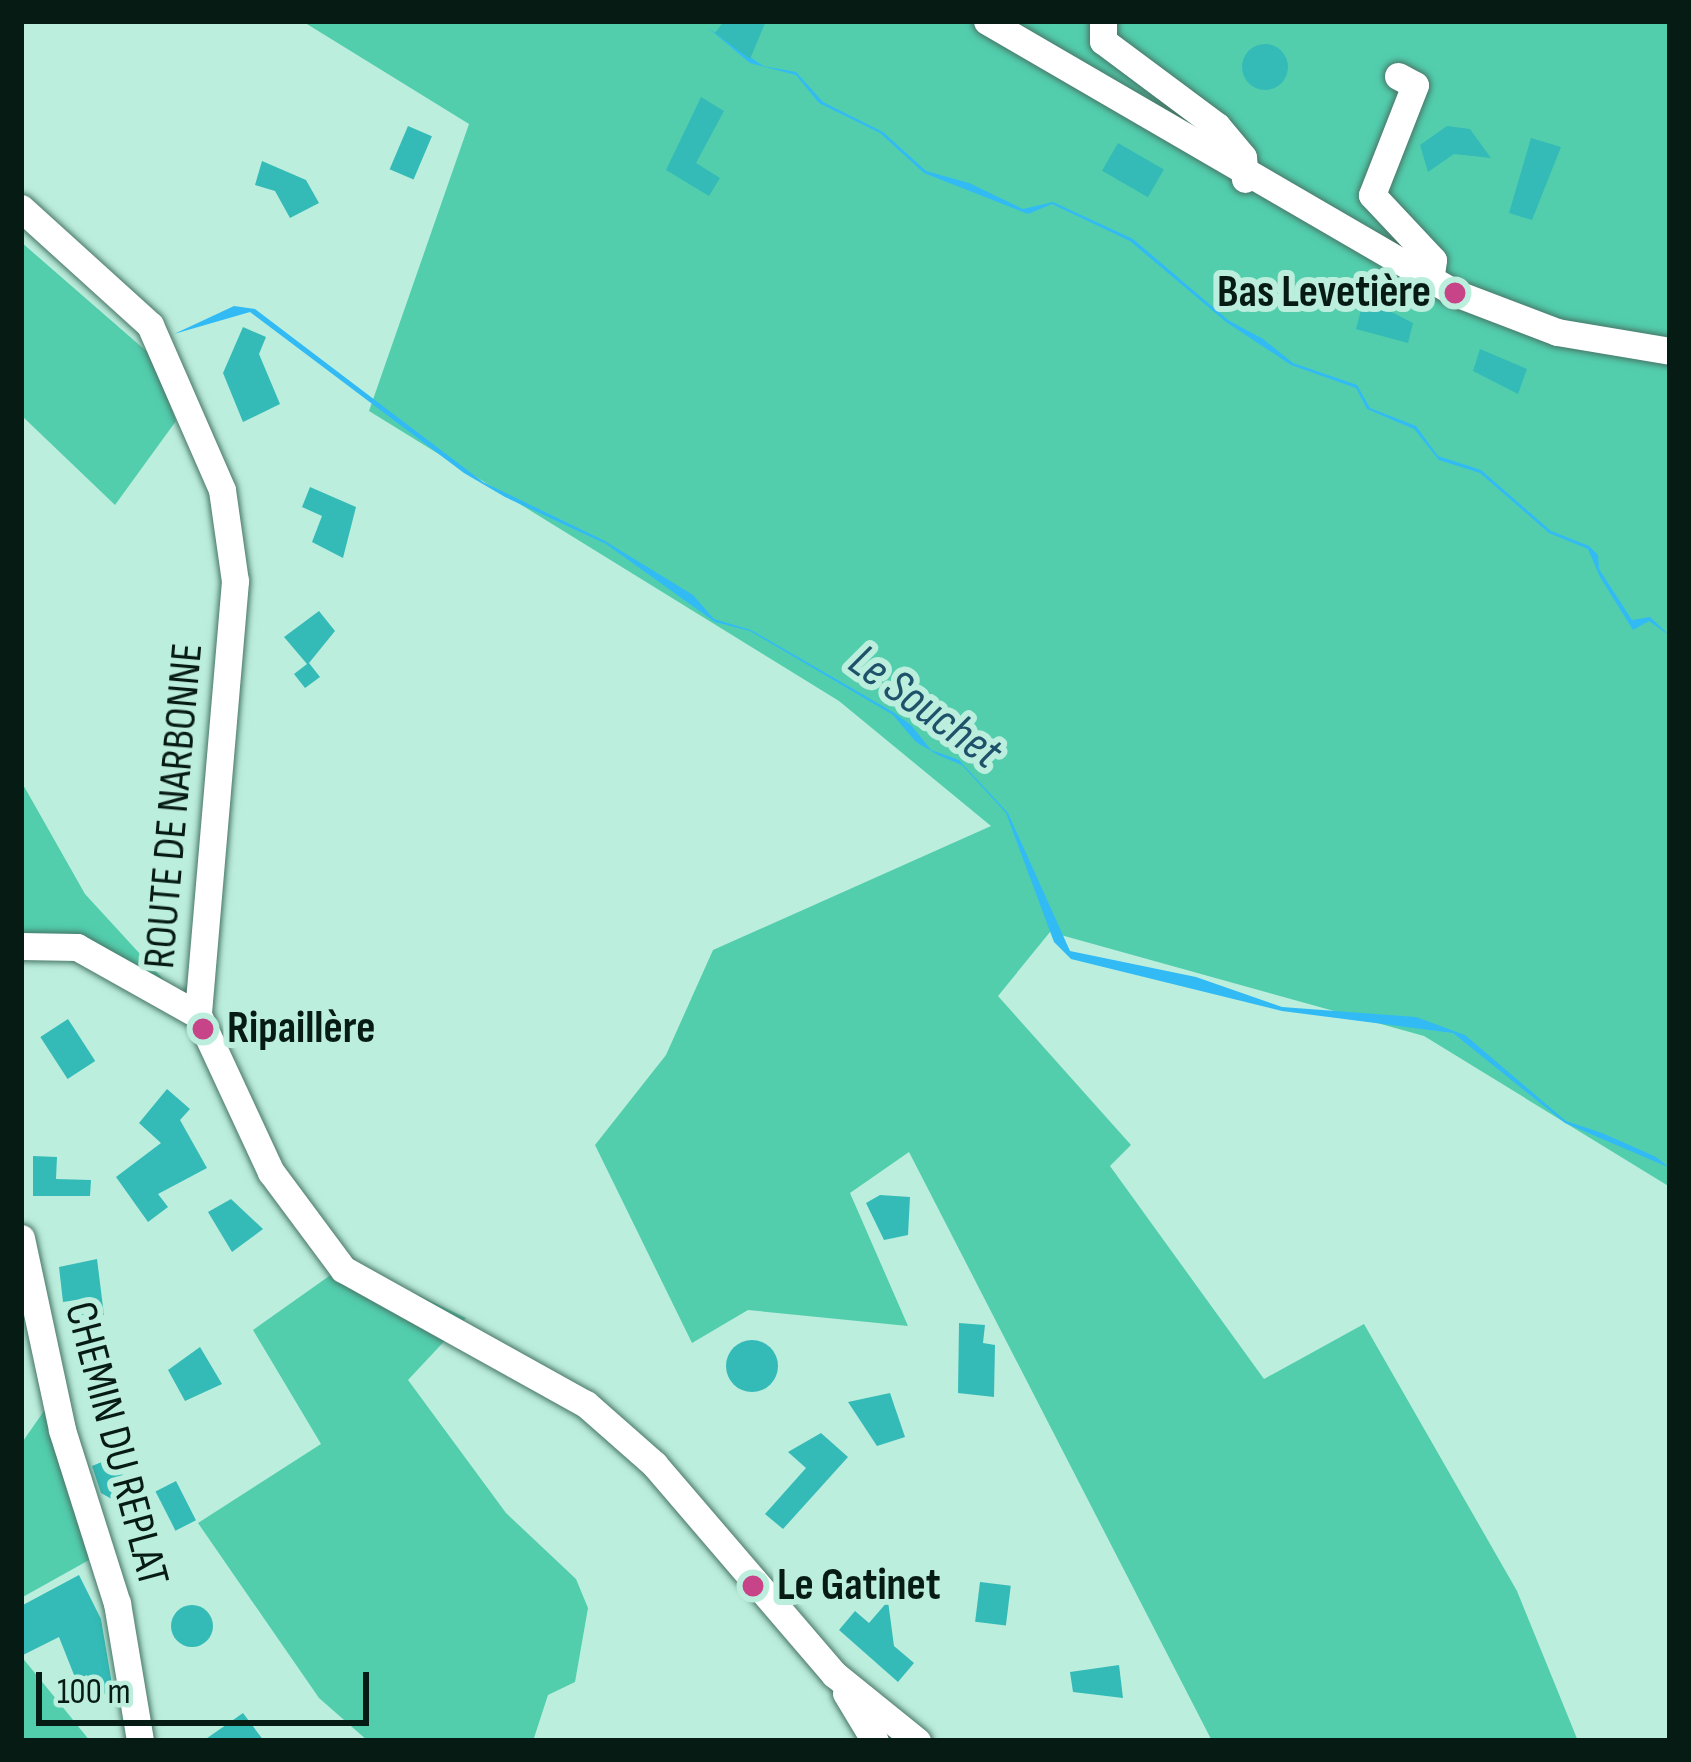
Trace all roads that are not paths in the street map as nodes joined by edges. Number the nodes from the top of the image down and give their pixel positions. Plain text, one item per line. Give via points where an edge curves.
1 (987, 21) edge
2 (1102, 21) edge
3 (1398, 76) dead end
4 (1245, 179) junction
5 (21, 208) edge
6 (1430, 281) junction
7 (1670, 352) edge
8 (21, 946) edge
9 (199, 1015) junction
10 (21, 1238) edge
11 (835, 1674) junction
12 (140, 1741) edge
13 (875, 1741) edge
14 (917, 1741) edge

1 - 4 street
2 - 4 street via 1103,41 1217,126 1243,157
3 - 6 street via 1414,85 1372,195 1433,260
4 - 6 street
5 - 9 street, ROUTE DE NARBONNE via 151,325 201,423 231,526
6 - 7 street via 1557,332
8 - 9 street via 76,947
9 - 11 street, ROUTE DE NARBONNE via 315,1243 586,1404 654,1464
10 - 12 street, CHEMIN DU REPLAT via 62,1430 117,1603
11 - 13 street
11 - 14 street, ROUTE DE NARBONNE

